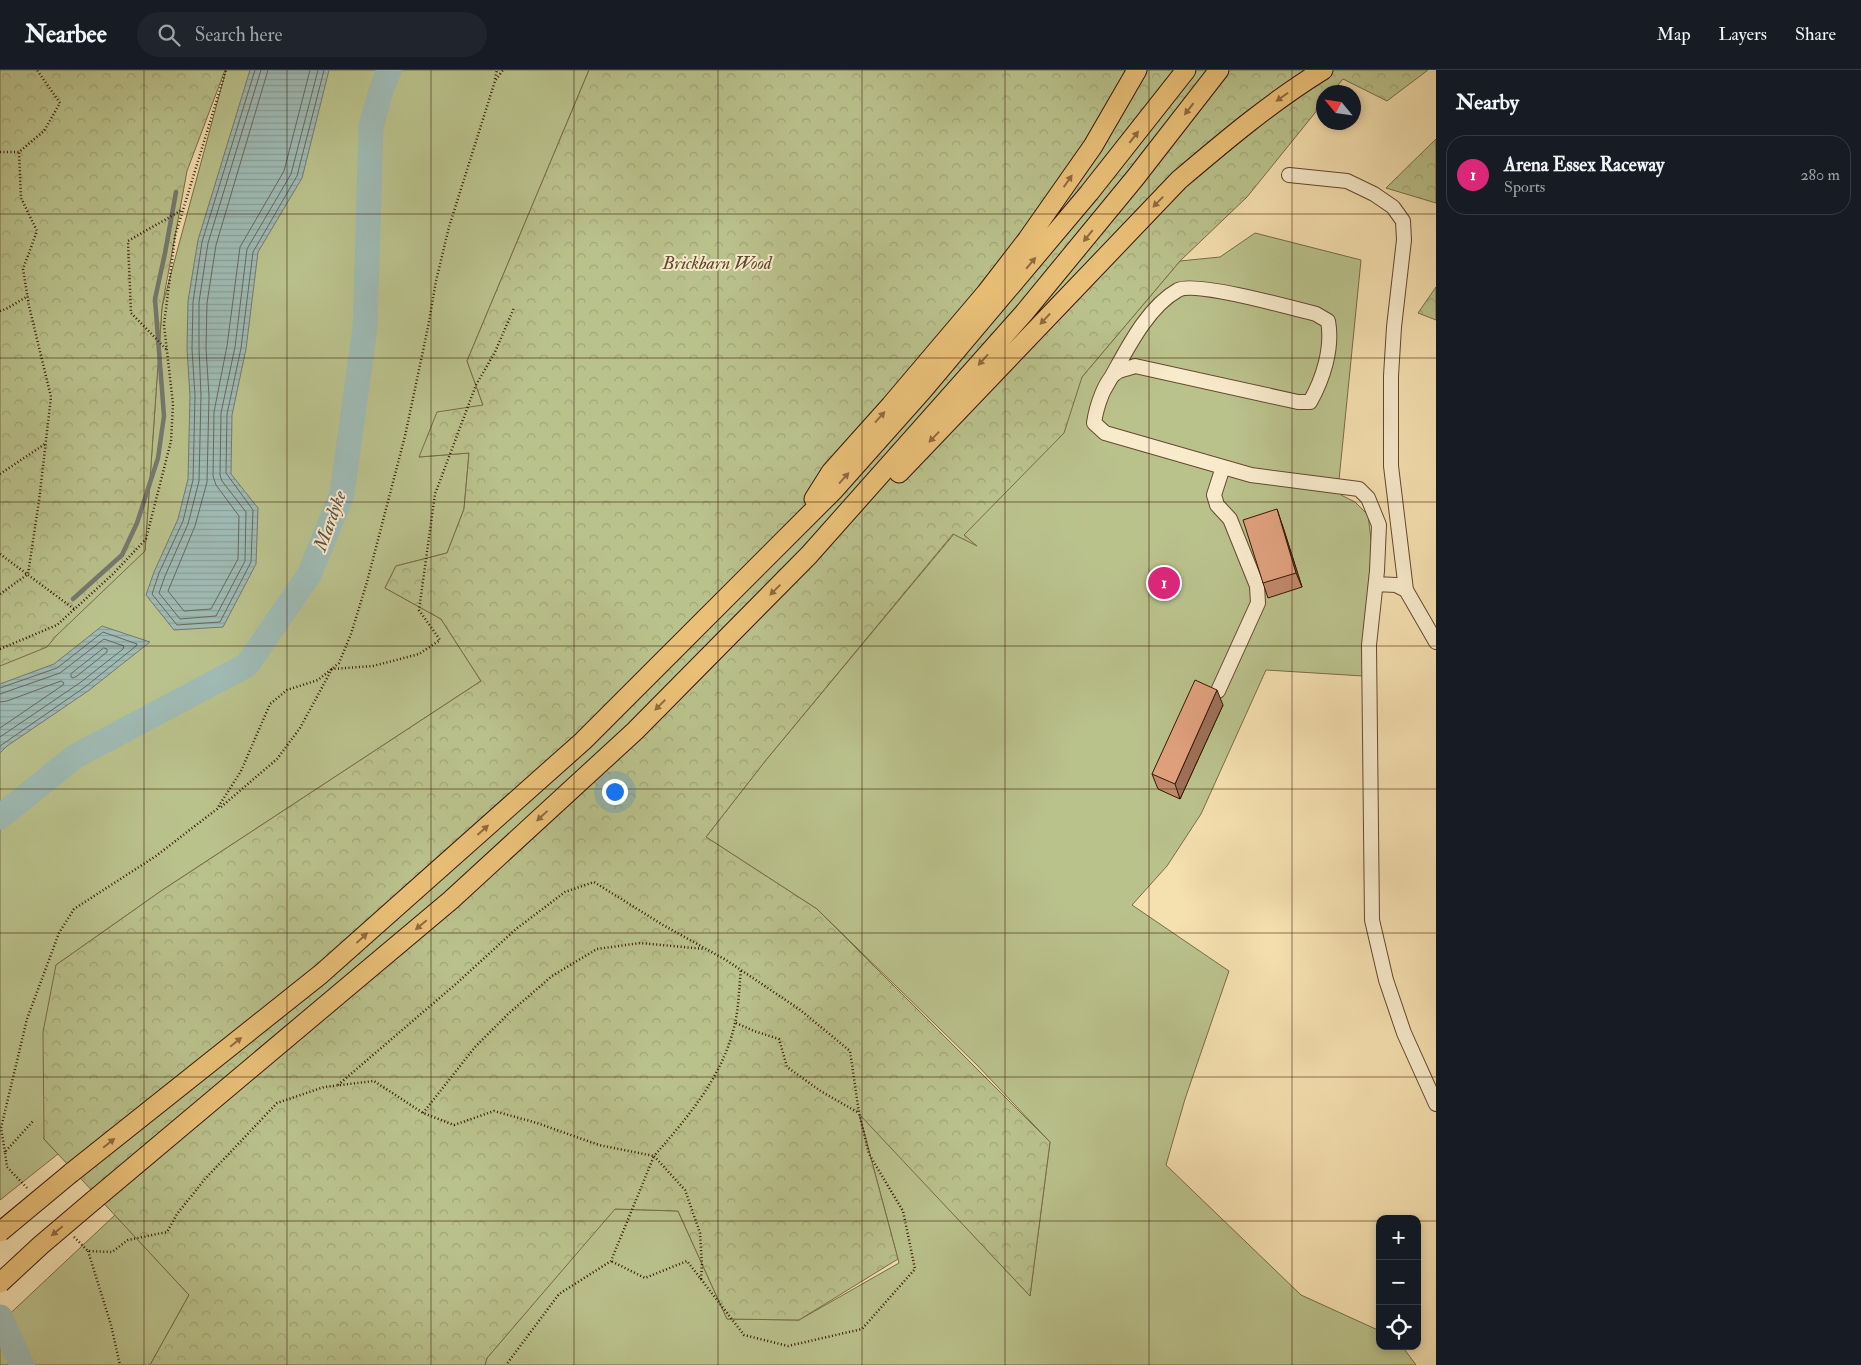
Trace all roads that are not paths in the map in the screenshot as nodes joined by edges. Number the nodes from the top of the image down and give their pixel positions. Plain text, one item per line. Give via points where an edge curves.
1 (1137, 70) edge
2 (1186, 70) edge
3 (1219, 70) edge
4 (1323, 70) edge
5 (1289, 175) dead end
6 (1104, 390) junction
7 (1223, 467) junction
8 (798, 525) junction
9 (809, 555) junction
10 (1376, 584) junction
11 (1406, 590) junction
12 (1436, 642) edge
13 (1218, 691) edge
14 (1436, 1104) edge
15 (0, 1232) edge
16 (0, 1283) edge

8 -> 1 highway via 830,472 891,405 1027,240 1093,146
8 -> 2 highway via 834,490 984,320 1090,193
3 -> 9 highway via 1024,313
4 -> 9 highway via 1269,106 1179,180 868,505
5 - 11 lane via 1347,181 1393,207 1403,221 1391,376 1391,466
6 - 6 lane via 1117,371 1135,366 1310,402 1325,364 1330,334 1328,321 1316,314 1202,288 1180,289 1162,302 1141,327
6 - 7 lane via 1094,423 1105,433
7 - 10 lane via 1252,475 1359,489 1368,498 1379,525
7 - 13 lane via 1215,499 1230,519 1257,586 1258,603
15 -> 8 highway, bridge via 321,974 576,748
9 -> 16 highway, bridge via 635,731 451,900 40,1245
10 - 11 lane
10 - 14 lane via 1369,646 1372,920 1386,980 1404,1033
11 - 12 lane

